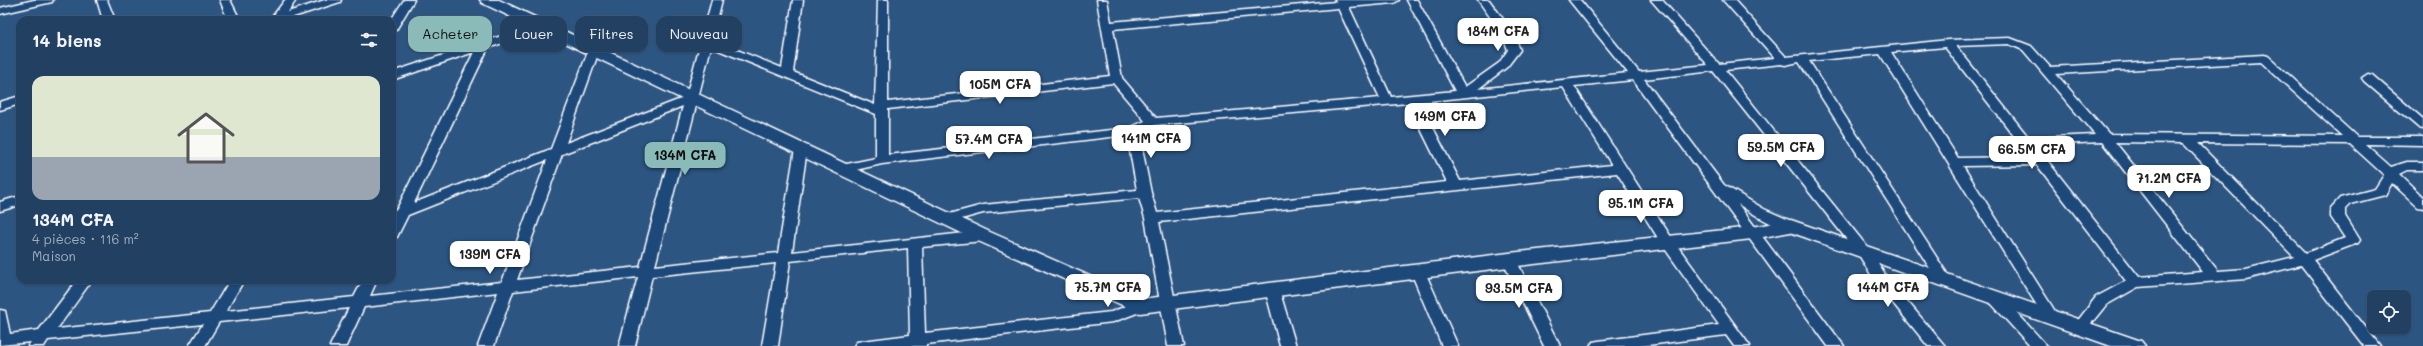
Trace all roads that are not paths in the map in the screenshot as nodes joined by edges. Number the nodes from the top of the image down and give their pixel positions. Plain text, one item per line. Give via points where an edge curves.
1 (48, 0) edge
2 (102, 0) edge
3 (225, 0) edge
4 (291, 0) edge
5 (336, 0) edge
6 (409, 0) edge
7 (487, 0) edge
8 (716, 0) edge
9 (798, 0) edge
10 (883, 0) edge
11 (1102, 0) edge
12 (1394, 0) edge
13 (1412, 0) edge
14 (1483, 0) edge
15 (1574, 0) edge
16 (1656, 0) edge
17 (1728, 0) edge
18 (1341, 2) edge
19 (0, 11) edge
20 (108, 16) edge
21 (232, 16) edge
22 (278, 16) edge
23 (285, 16) edge
24 (521, 16) edge
25 (712, 16) edge
26 (396, 21) edge
27 (1107, 26) junction
28 (1948, 43) junction
29 (1884, 51) junction
30 (465, 52) edge
31 (480, 52) edge
32 (593, 52) edge
33 (595, 52) edge
34 (703, 52) edge
35 (733, 52) edge
36 (1803, 60) junction
37 (1786, 62) junction
38 (1717, 68) junction
39 (2046, 71) junction
40 (787, 74) junction
41 (396, 75) edge
42 (1636, 76) junction
43 (2368, 78) dead end
44 (1116, 80) junction
45 (1566, 83) junction
46 (1463, 94) junction
47 (693, 98) junction
48 (1412, 98) junction
49 (16, 101) edge
50 (1386, 101) junction
51 (0, 106) edge
52 (881, 109) junction
53 (1154, 122) junction
54 (2423, 125) edge
55 (1132, 131) junction
56 (2105, 138) junction
57 (2353, 139) junction
58 (2188, 140) junction
59 (2423, 141) edge
60 (2025, 142) junction
61 (801, 150) junction
62 (557, 152) junction
63 (882, 160) junction
64 (2040, 161) junction
65 (1954, 162) junction
66 (2423, 166) edge
67 (1622, 168) junction
68 (842, 169) junction
69 (2390, 173) junction
70 (1711, 178) junction
71 (1456, 187) junction
72 (1144, 193) junction
73 (16, 201) edge
74 (2423, 204) edge
75 (0, 207) edge
76 (397, 214) edge
77 (1152, 218) junction
78 (947, 219) junction
79 (1790, 226) junction
80 (1752, 233) junction
81 (983, 236) junction
82 (915, 243) junction
83 (1668, 243) junction
84 (1864, 252) junction
85 (784, 257) junction
86 (2304, 259) junction
87 (1509, 260) junction
88 (647, 272) junction
89 (1418, 272) junction
90 (2214, 276) junction
91 (1943, 278) junction
92 (2135, 282) junction
93 (81, 284) edge
94 (235, 284) edge
95 (368, 284) edge
96 (508, 286) junction
97 (1272, 289) junction
98 (1995, 298) junction
99 (359, 302) junction
100 (1167, 302) junction
101 (1140, 306) junction
102 (0, 315) edge
103 (2051, 316) junction
104 (214, 317) junction
105 (2080, 327) junction
106 (1730, 329) junction
107 (2, 340) edge
108 (40, 341) edge
109 (918, 343) edge
110 (197, 346) edge
111 (338, 346) edge
112 (486, 346) edge
113 (628, 346) edge
114 (770, 346) edge
115 (862, 346) edge
116 (1176, 346) edge
117 (1288, 346) edge
118 (1450, 346) edge
119 (1552, 346) edge
120 (1598, 346) edge
121 (1742, 346) edge
122 (1836, 346) edge
123 (1937, 346) edge
124 (2039, 346) edge
125 (2134, 346) edge
126 (2372, 346) edge

1 - 19 street
2 - 20 street
3 - 21 street
4 - 22 street
5 - 23 street
6 - 26 street
7 - 24 street
8 - 25 street
9 - 40 street
10 - 52 street
11 - 27 street
12 - 18 street
13 - 46 street
14 - 46 street via 1508,34 1514,50 1503,65
15 - 42 street
16 - 38 street
17 - 37 street
18 - 27 street
18 - 50 street
27 - 44 street
28 - 29 street
28 - 39 street via 2014,41 2027,48
28 - 60 street
29 - 36 street
29 - 65 street
30 - 41 street
31 - 76 street
32 - 62 street
33 - 47 street
34 - 47 street
35 - 40 street
36 - 37 street
36 - 91 street
37 - 38 street
38 - 42 street
38 - 84 street
39 - 56 street
39 - 57 street via 2264,58
40 - 52 street
42 - 45 street
42 - 70 street
43 - 54 street
44 - 52 street
44 - 53 street
45 - 46 street
45 - 67 street
46 - 48 street
47 - 61 street
47 - 62 street
47 - 88 street
48 - 50 street
48 - 71 street
49 - 51 street
50 - 53 street
52 - 63 street
53 - 55 street
55 - 63 street
55 - 72 street
56 - 58 street
56 - 60 street
56 - 90 street
57 - 58 street
57 - 59 street
57 - 69 street
58 - 86 street
60 - 64 street
61 - 68 street
61 - 85 street
62 - 76 street
62 - 96 street
63 - 68 street
64 - 65 street
64 - 92 street
65 - 103 street
66 - 69 street via 2401,165
67 - 71 street
67 - 83 street
68 - 78 street
69 - 74 street
69 - 86 street via 2380,192 2345,201 2338,208 2338,217 2353,240
70 - 79 street via 1753,209
70 - 80 street
71 - 77 street
72 - 77 street
72 - 78 street via 983,209
73 - 75 street
77 - 100 street
78 - 81 street
79 - 80 street
79 - 84 street
80 - 83 street
80 - 122 street
81 - 82 street
81 - 101 street
82 - 85 street
82 - 109 street
83 - 87 street
83 - 106 street
84 - 91 street
84 - 123 street via 1880,278
85 - 88 street
85 - 114 street
86 - 90 street via 2246,274
86 - 126 street
87 - 89 street
87 - 119 street
88 - 96 street
88 - 113 street
89 - 97 street
89 - 118 street
90 - 92 street
91 - 98 street
92 - 105 street via 2101,301
93 - 108 street
94 - 104 street
95 - 99 street
96 - 99 street
96 - 112 street
97 - 100 street
97 - 117 street
98 - 103 street
98 - 124 street
99 - 104 street
99 - 111 street
100 - 101 street
100 - 116 street
101 - 109 street via 1113,317
102 - 107 street
103 - 105 street
104 - 108 street
104 - 110 street
105 - 125 street
106 - 120 street
106 - 121 street
107 - 108 street
109 - 115 street

